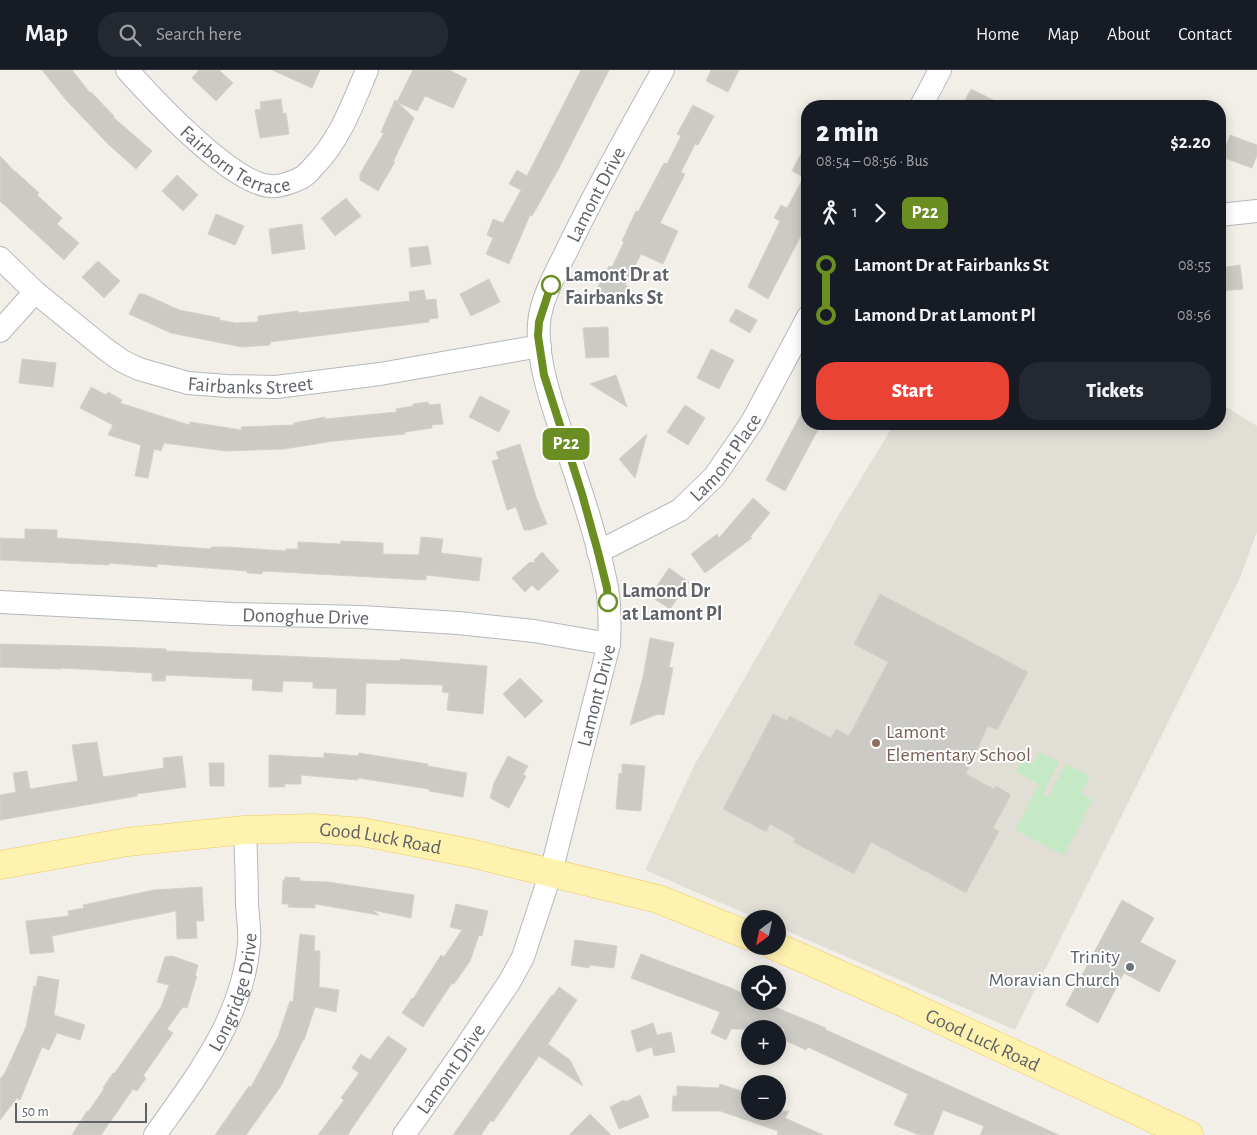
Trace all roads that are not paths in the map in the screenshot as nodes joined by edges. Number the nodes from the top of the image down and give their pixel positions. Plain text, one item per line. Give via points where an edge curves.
1 (127, 70) edge
2 (367, 70) edge
3 (663, 70) edge
4 (940, 70) edge
5 (924, 100) edge
6 (1257, 211) edge
7 (1226, 214) edge
8 (0, 258) edge
9 (35, 292) junction
10 (801, 330) edge
11 (0, 331) edge
12 (540, 346) junction
13 (598, 552) junction
14 (0, 602) edge
15 (610, 644) junction
16 (245, 830) junction
17 (0, 865) edge
18 (551, 872) junction
19 (741, 932) edge
20 (786, 951) edge
21 (155, 1135) edge
22 (404, 1135) edge
23 (1189, 1135) edge

1 - 2 street, Fairborn Terrace via 211,153 241,175 271,187 304,176 323,157 335,141
3 - 12 street, Lamont Drive via 603,179 547,293 539,322
4 - 5 street
6 - 7 street
8 - 9 street, Fairbanks Street
9 - 11 street
9 - 12 street, Fairbanks Street via 122,361 188,382 276,387 380,374
10 - 13 street, Lamont Place via 752,422 714,477 680,510
12 - 13 street, Lamont Drive via 544,375
13 - 15 street, Lamont Drive via 607,588
14 - 15 street, Donoghue Drive via 360,617 534,631
15 - 18 street, Lamont Drive
16 - 17 main road, Good Luck Road via 127,842
16 - 18 main road, Good Luck Road via 312,828 362,832
16 - 21 street, Longridge Drive via 249,942 240,989 221,1037
18 - 19 main road, Good Luck Road via 658,899
18 - 22 street, Lamont Drive via 519,965
20 - 23 main road, Good Luck Road

